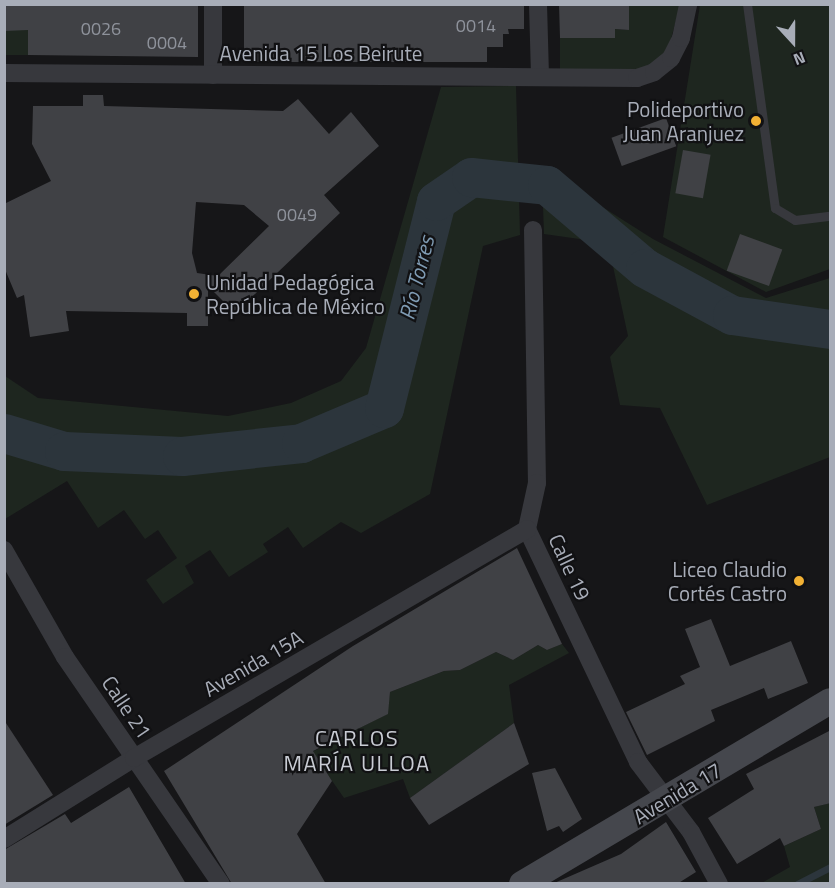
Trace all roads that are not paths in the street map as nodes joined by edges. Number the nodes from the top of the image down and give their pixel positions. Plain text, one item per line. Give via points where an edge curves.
1 (213, 4) edge
2 (538, 4) edge
3 (688, 4) edge
4 (747, 4) edge
5 (4, 73) edge
6 (213, 75) junction
7 (540, 77) junction
8 (831, 216) edge
9 (533, 230) dead end
10 (527, 530) junction
11 (4, 550) edge
12 (831, 702) edge
13 (134, 758) junction
14 (668, 799) junction
15 (4, 839) edge
16 (221, 884) edge
17 (522, 884) edge
18 (719, 884) edge

1 - 6 street
2 - 7 street
3 - 7 street, Avenida 15 Los Beirute via 681,38 671,58 654,72 638,78
4 - 8 lane via 775,208 795,220
5 - 6 street, Avenida 15 Los Beirute
6 - 7 street, Avenida 15 Los Beirute
9 - 10 street, Calle 19 via 537,483
10 - 13 street, Avenida 15A
10 - 14 street, Calle 19 via 638,762
11 - 13 street, Calle 21 via 65,657
12 - 14 main road, Avenida 17
13 - 15 street, Avenida 15A
13 - 16 street, Calle 21
14 - 17 main road, Avenida 17
14 - 18 street, Calle 19

